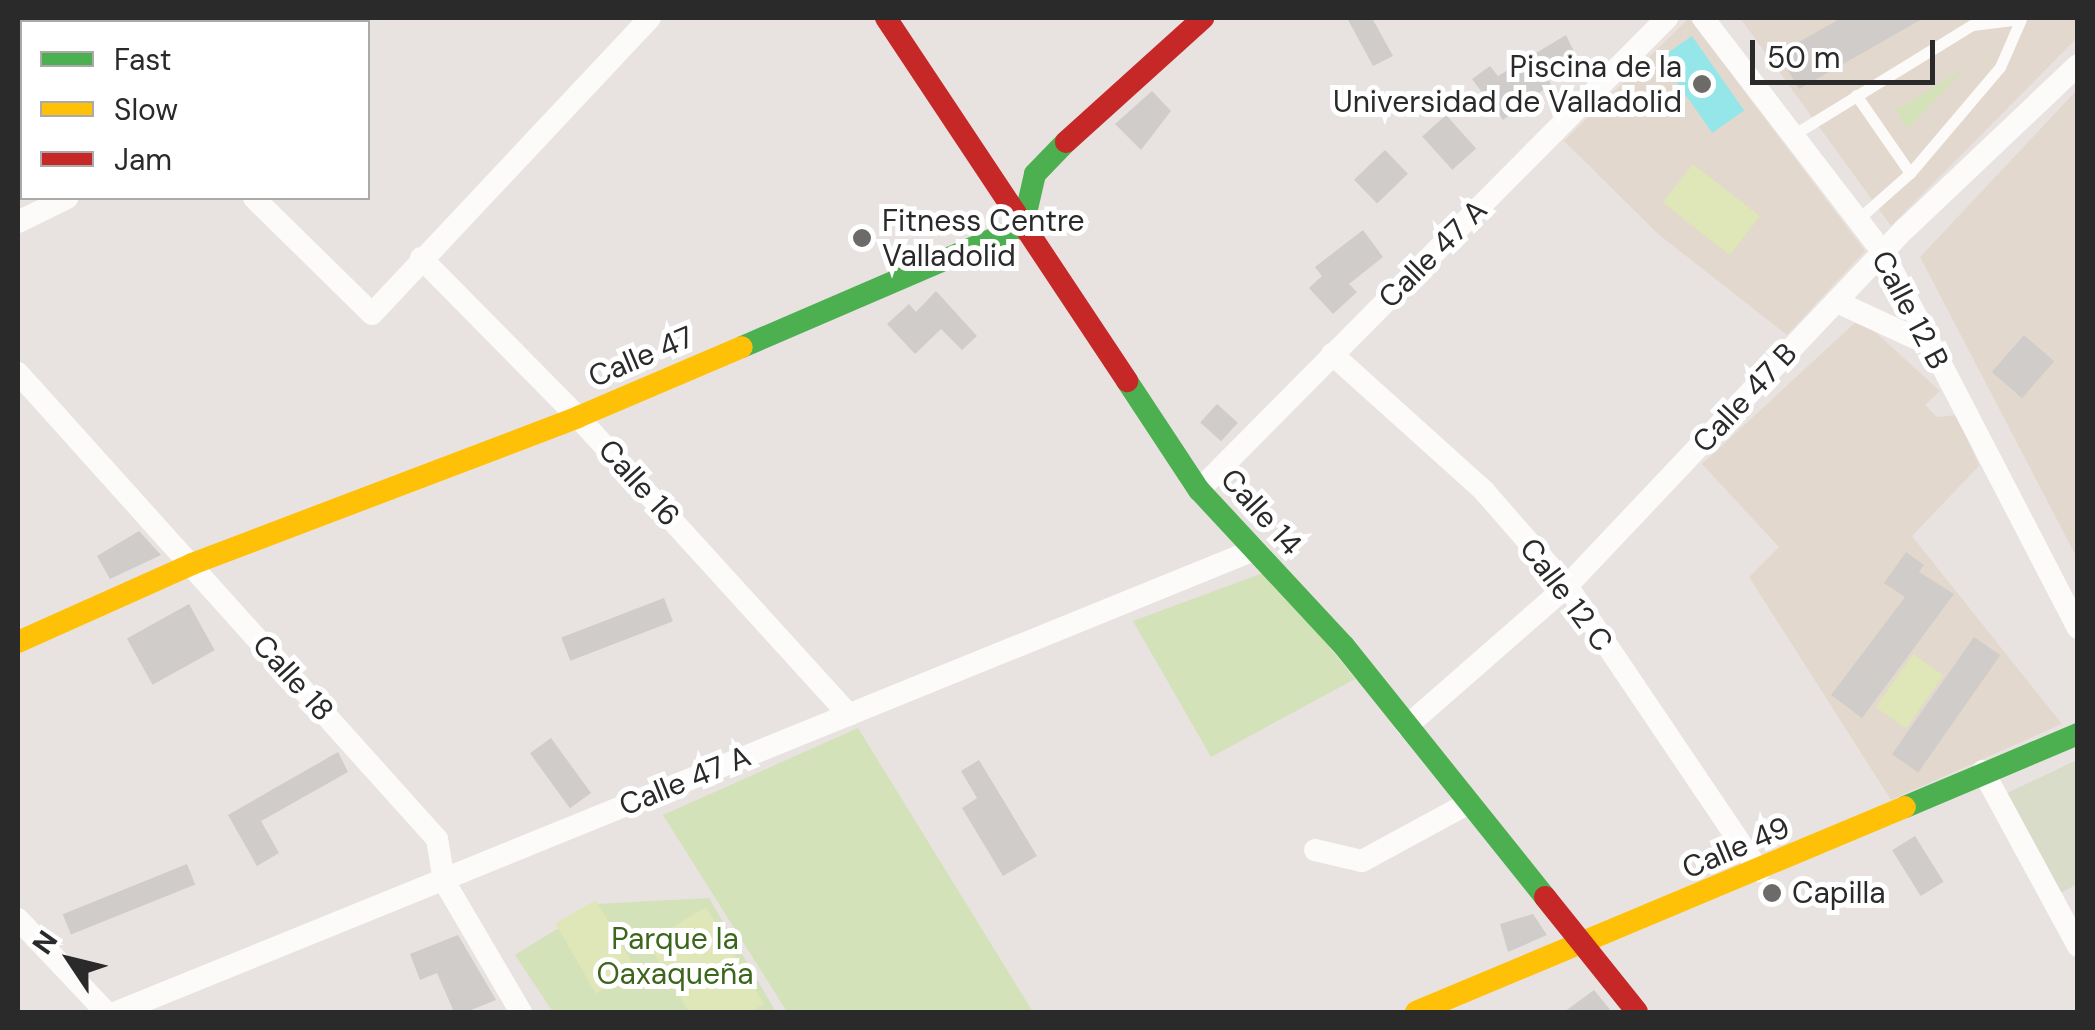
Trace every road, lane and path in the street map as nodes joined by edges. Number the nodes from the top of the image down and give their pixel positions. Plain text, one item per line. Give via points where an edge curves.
1 (650, 18) edge
2 (886, 18) edge
3 (1203, 18) edge
4 (1667, 18) edge
5 (1703, 18) edge
6 (2078, 65) edge
7 (1856, 95) junction
8 (1792, 135) junction
9 (1036, 174) junction
10 (1910, 174) junction
11 (63, 200) edge
12 (256, 200) edge
13 (1008, 203) junction
14 (1858, 220) junction
15 (18, 222) edge
16 (1023, 226) junction
17 (1884, 254) junction
18 (421, 258) junction
19 (1837, 302) junction
20 (1930, 345) junction
21 (1332, 354) junction
22 (18, 373) edge
23 (578, 417) junction
24 (1199, 490) junction
25 (1254, 550) junction
26 (192, 564) junction
27 (1567, 586) junction
28 (2078, 628) edge
29 (18, 642) edge
30 (849, 715) junction
31 (1408, 726) junction
32 (2078, 734) edge
33 (1983, 772) junction
34 (1469, 803) junction
35 (1314, 850) dead end
36 (1759, 871) junction
37 (444, 882) junction
38 (18, 919) edge
39 (1583, 946) junction
40 (2078, 946) edge
41 (106, 1012) edge
42 (117, 1012) edge
43 (521, 1012) edge
44 (1416, 1012) edge
45 (1636, 1012) edge

1 - 18 street
2 - 13 street, Calle 14
3 - 9 street via 1104,102
4 - 21 street, Calle 47 A
5 - 8 street, Calle 12 B
6 - 17 street, Calle 47 B
7 - 8 lane
7 - 10 lane
7 - 10 lane via 1972,25 2021,19 2000,67
8 - 14 street, Calle 12 B
9 - 13 street
9 - 16 street
10 - 14 lane
11 - 15 street
12 - 18 street via 372,314
13 - 16 street, Calle 14
14 - 17 street, Calle 12 B
16 - 23 street, Calle 47
16 - 24 street, Calle 14
17 - 19 street, Calle 47 B
17 - 20 street, Calle 12 B
18 - 23 street, Calle 16
19 - 20 street
19 - 27 street, Calle 47 B
20 - 28 street, Calle 12 B
21 - 24 street, Calle 47 A
21 - 27 street, Calle 12 C via 1484,491
22 - 26 street, Calle 18
23 - 26 street, Calle 47
23 - 30 street, Calle 16
24 - 25 street, Calle 14
25 - 30 street, Calle 47 A
25 - 31 street, Calle 14
26 - 29 street, Calle 47
26 - 37 street, Calle 18 via 438,839
27 - 31 street, Calle 47 B
27 - 36 street, Calle 12 C
30 - 37 street, Calle 47 A via 482,860
31 - 34 street, Calle 14
32 - 33 street, Calle 49
33 - 36 street, Calle 49
33 - 40 street
34 - 35 street via 1362,861
34 - 39 street, Calle 14
36 - 39 street, Calle 49
37 - 42 street, Calle 47 A
37 - 43 street, Calle 18
38 - 41 street
39 - 44 street, Calle 49
39 - 45 street, Calle 14

